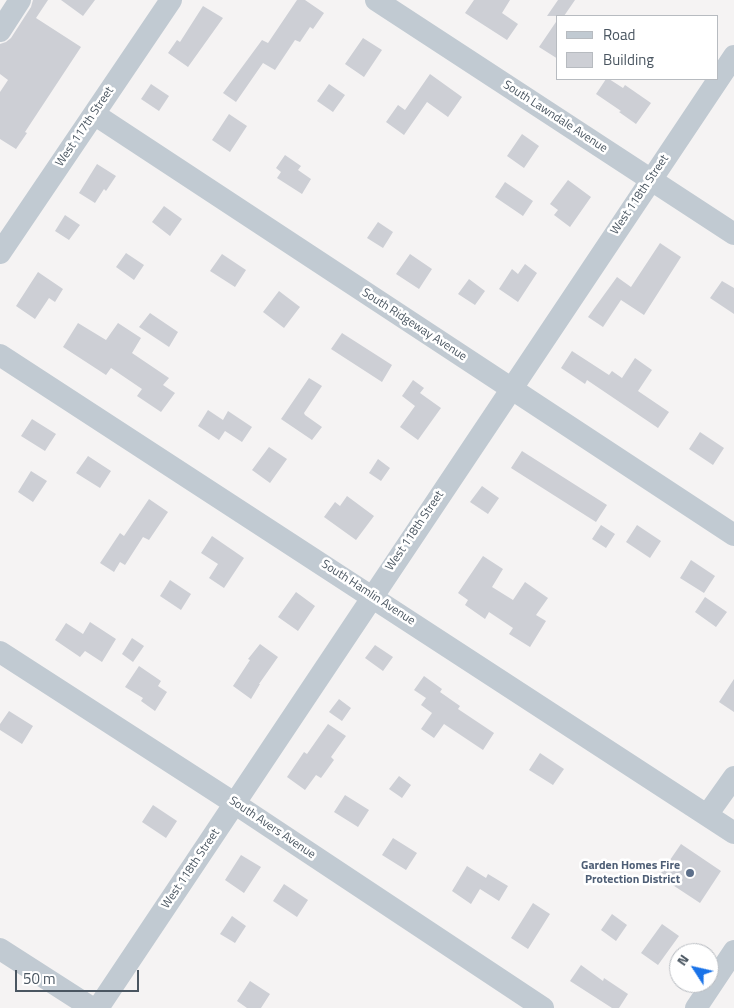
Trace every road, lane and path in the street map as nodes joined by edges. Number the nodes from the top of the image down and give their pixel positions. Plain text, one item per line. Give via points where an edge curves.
1 (20, 0) edge
2 (171, 0) edge
3 (376, 0) edge
4 (0, 31) edge
5 (734, 56) edge
6 (719, 78) edge
7 (718, 80) edge
8 (94, 114) junction
9 (650, 180) junction
10 (734, 234) edge
11 (0, 254) edge
12 (0, 355) edge
13 (511, 389) junction
14 (734, 535) edge
15 (372, 596) junction
16 (0, 652) edge
17 (734, 777) edge
18 (234, 803) junction
19 (707, 815) junction
20 (734, 833) edge
21 (0, 949) edge
22 (734, 951) edge
23 (92, 1008) edge
24 (98, 1008) edge
25 (543, 1008) edge
26 (696, 1008) edge

1 - 4 street
2 - 8 street, West 117th Street
3 - 9 street, South Lawndale Avenue
5 - 6 street, West 118th Street
7 - 9 street, West 118th Street
8 - 11 street, West 117th Street
8 - 13 street, South Ridgeway Avenue
9 - 10 street, South Lawndale Avenue
9 - 13 street, West 118th Street
12 - 15 street, South Hamlin Avenue
13 - 14 street, South Ridgeway Avenue
13 - 15 street, West 118th Street
15 - 18 street, West 118th Street
15 - 19 street, South Hamlin Avenue
16 - 18 street, South Avers Avenue
17 - 19 street
18 - 24 street, West 118th Street
18 - 25 street, South Avers Avenue
19 - 20 street, South Hamlin Avenue
21 - 23 street
22 - 26 street

